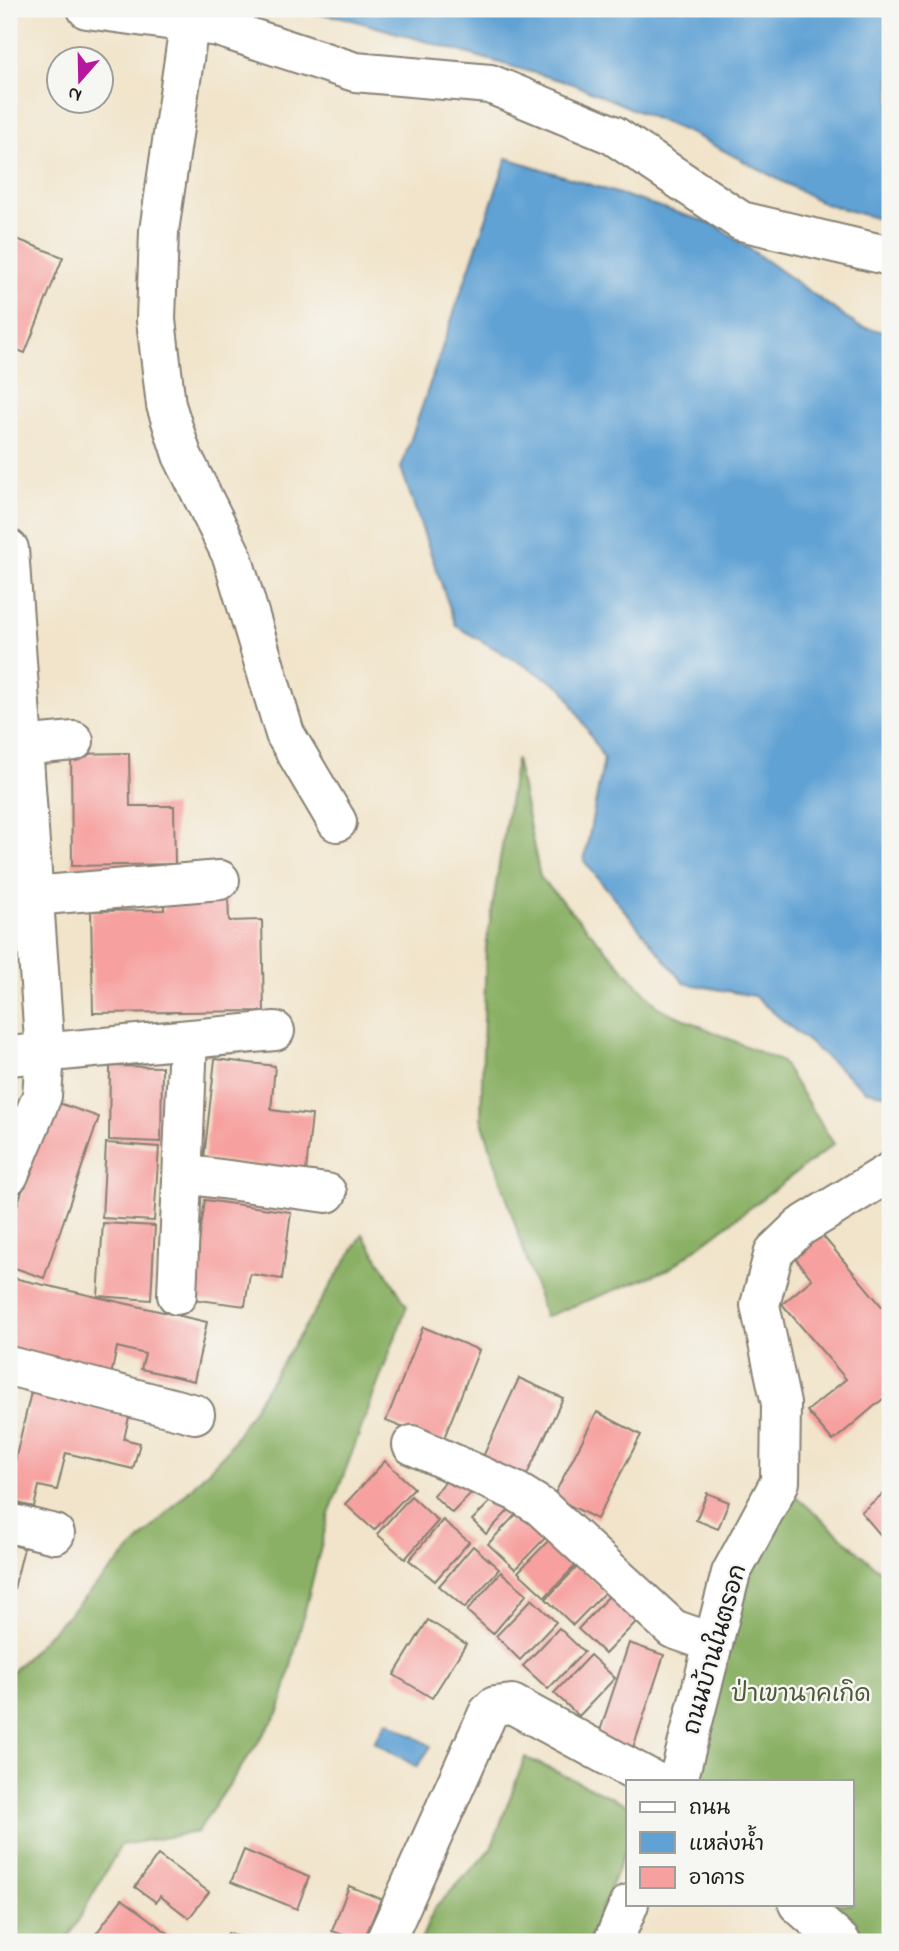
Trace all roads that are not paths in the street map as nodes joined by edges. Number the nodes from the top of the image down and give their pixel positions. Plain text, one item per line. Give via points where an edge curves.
1 (87, 9) edge
2 (189, 25) junction
3 (890, 256) edge
4 (9, 549) edge
5 (74, 741) dead end
6 (16, 747) edge
7 (337, 822) dead end
8 (220, 880) dead end
9 (21, 897) edge
10 (275, 1031) dead end
11 (188, 1040) junction
12 (27, 1055) edge
13 (890, 1171) edge
14 (183, 1174) junction
15 (9, 1175) edge
16 (327, 1193) dead end
17 (177, 1295) dead end
18 (9, 1366) edge
19 (195, 1414) dead end
20 (412, 1446) dead end
21 (9, 1523) edge
22 (55, 1534) dead end
23 (713, 1643) junction
24 (652, 1780) edge
25 (678, 1780) edge
26 (628, 1906) edge
27 (801, 1906) edge
28 (385, 1942) edge
29 (613, 1942) edge
30 (841, 1942) edge

1 - 2 street
2 - 3 street via 218,27 355,72 491,84 613,135 741,221
2 - 7 street via 159,230 156,320 166,405 182,455 232,556 285,734
4 - 6 street
5 - 6 street
6 - 9 street
8 - 9 street
9 - 12 street
10 - 11 street
11 - 12 street
11 - 14 street
12 - 15 street via 43,1096
13 - 23 street, ถนนบ้านในตรอก via 800,1227 774,1252 760,1305 781,1404 780,1482 731,1573
14 - 16 street
14 - 17 street
18 - 19 street
20 - 23 street via 541,1507 673,1629
21 - 22 street
23 - 25 street, ถนนบ้านในตรอก
24 - 28 street via 512,1704 495,1706
26 - 29 street
27 - 30 street

